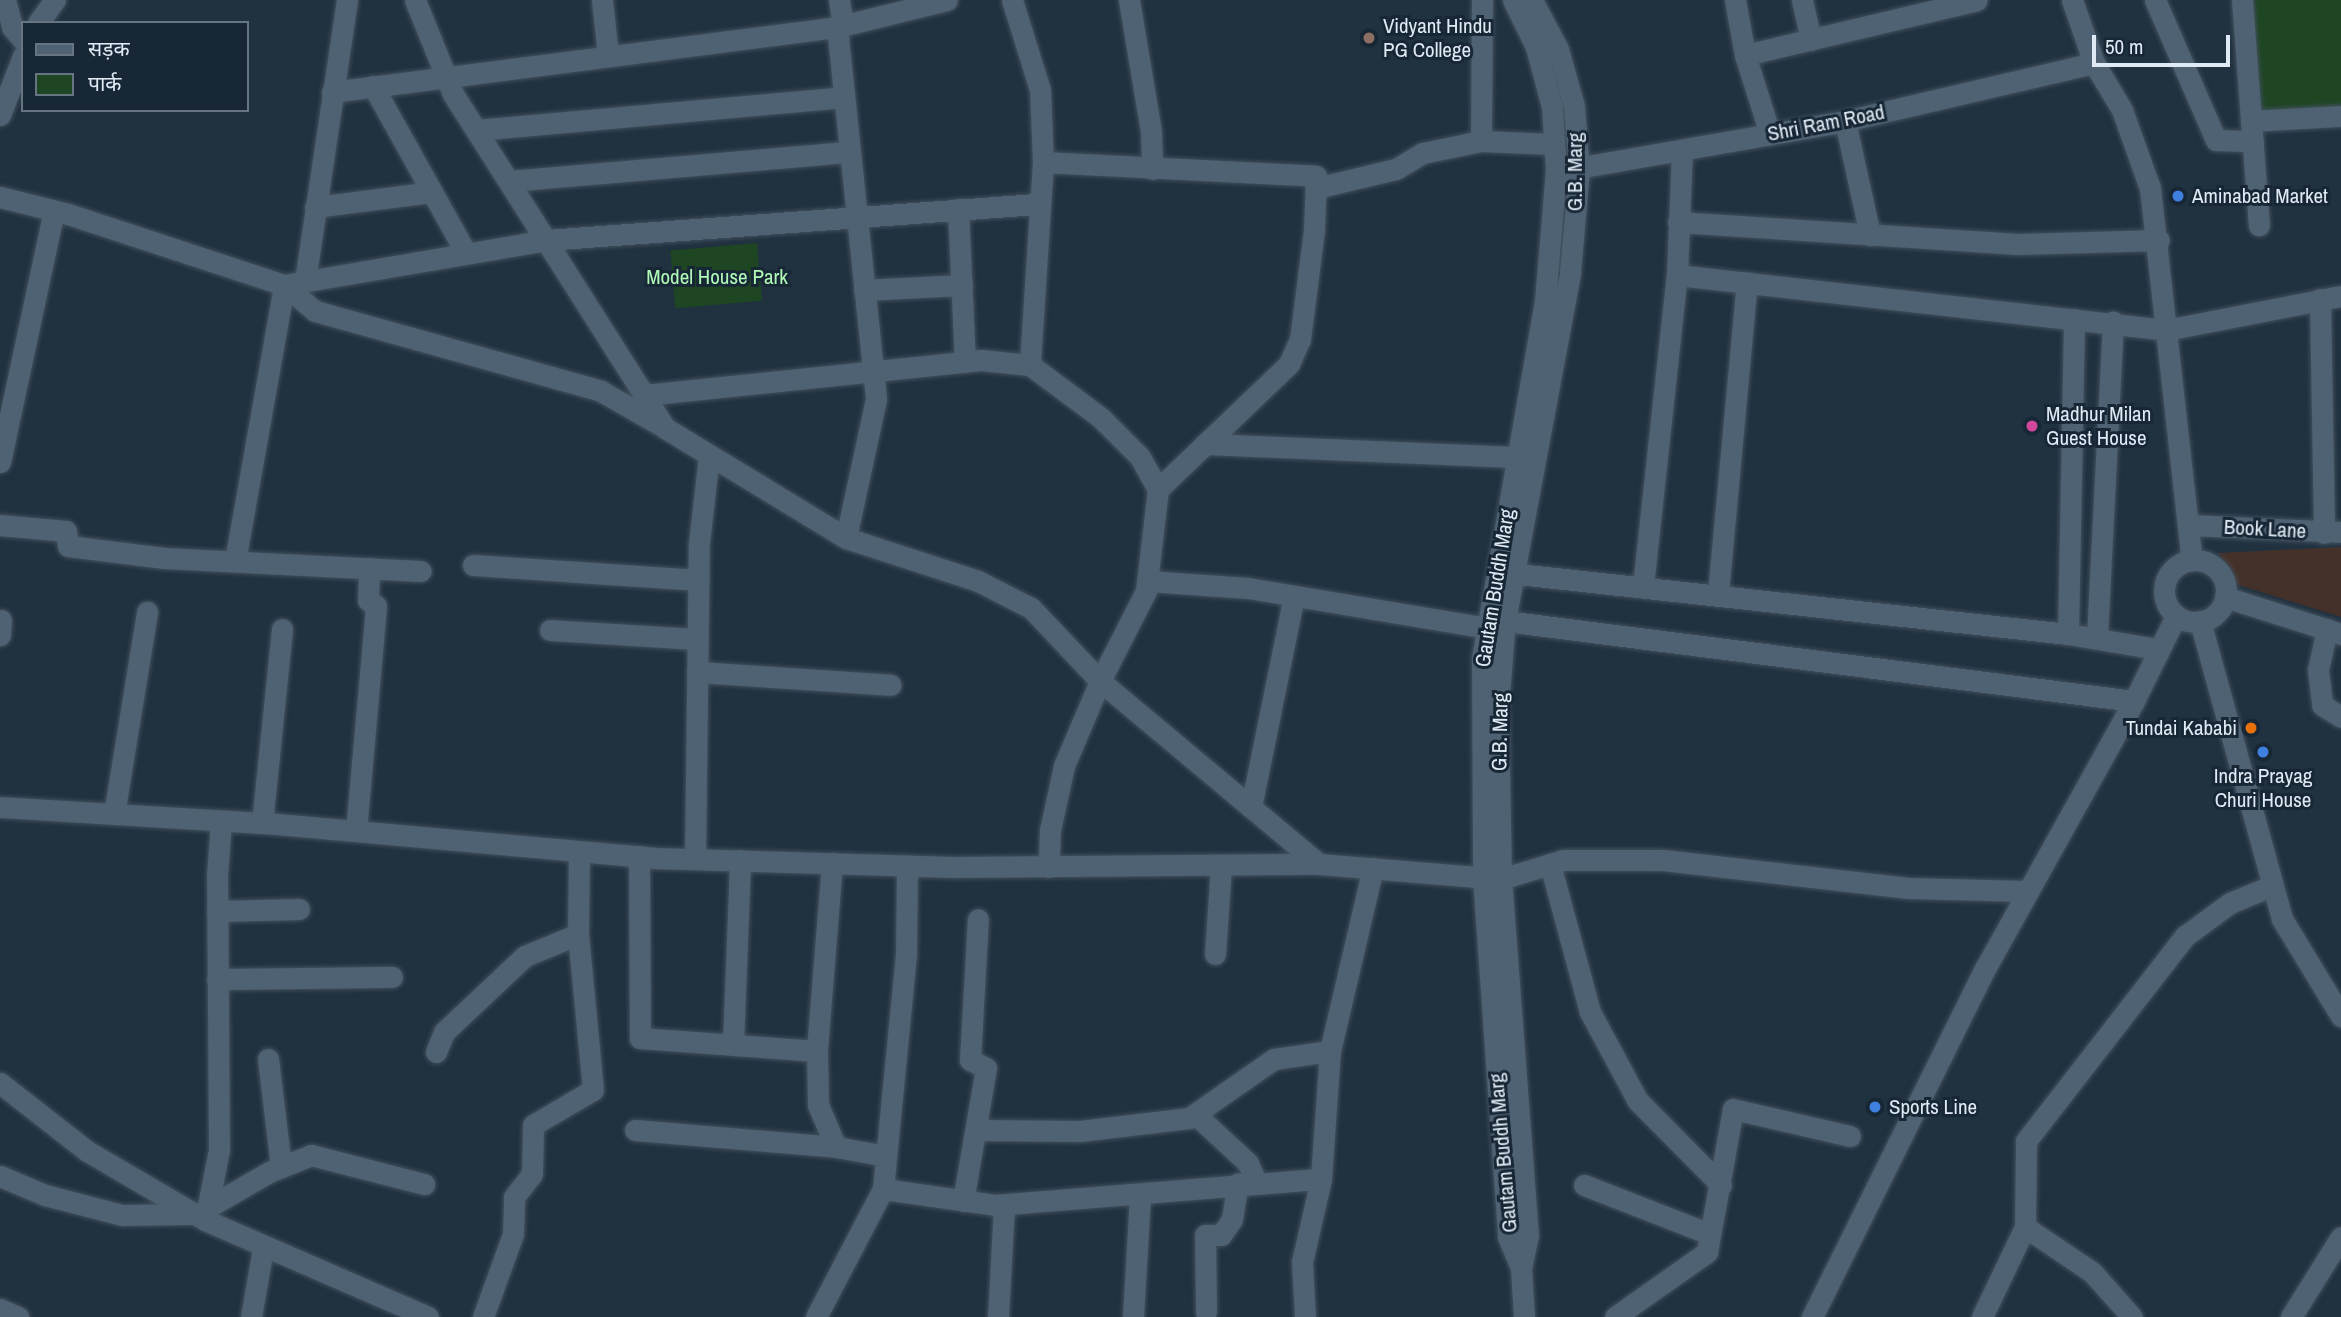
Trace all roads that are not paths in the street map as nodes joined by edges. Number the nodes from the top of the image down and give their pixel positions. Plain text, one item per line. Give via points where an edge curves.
1 (5, 0) edge
2 (55, 0) edge
3 (347, 0) edge
4 (415, 0) edge
5 (602, 0) edge
6 (839, 0) edge
7 (947, 0) edge
8 (1012, 0) edge
9 (1129, 0) edge
10 (1482, 0) edge
11 (1513, 0) edge
12 (1532, 0) edge
13 (1735, 0) edge
14 (1801, 0) edge
15 (1977, 0) edge
16 (2072, 0) edge
17 (2155, 0) edge
18 (2242, 0) edge
19 (39, 21) edge
20 (840, 26) junction
21 (21, 38) edge
22 (1811, 40) junction
23 (608, 55) junction
24 (1745, 55) junction
25 (21, 61) edge
26 (2094, 63) junction
27 (446, 75) junction
28 (373, 86) junction
29 (332, 92) junction
30 (844, 97) junction
31 (0, 115) edge
32 (2341, 116) edge
33 (1845, 121) junction
34 (476, 130) junction
35 (2252, 131) junction
36 (1770, 134) junction
37 (1481, 141) junction
38 (1553, 144) junction
39 (1682, 151) junction
40 (850, 152) junction
41 (1042, 162) junction
42 (1152, 169) junction
43 (1556, 170) junction
44 (1579, 170) junction
45 (509, 181) junction
46 (1316, 188) junction
47 (432, 192) junction
48 (0, 197) edge
49 (1040, 204) junction
50 (315, 207) junction
51 (958, 209) junction
52 (54, 211) junction
53 (857, 216) junction
54 (1678, 222) junction
55 (2259, 225) dead end
56 (1870, 235) junction
57 (546, 240) junction
58 (2160, 240) junction
59 (466, 253) junction
60 (1677, 275) junction
61 (1747, 282) junction
62 (294, 283) junction
63 (962, 285) junction
64 (864, 289) junction
65 (2330, 297) edge
66 (2074, 320) junction
67 (2113, 323) junction
68 (2166, 330) junction
69 (965, 362) junction
70 (1030, 365) junction
71 (873, 372) junction
72 (644, 395) junction
73 (665, 428) junction
74 (1205, 444) junction
75 (709, 454) junction
76 (1517, 457) junction
77 (0, 462) edge
78 (1158, 489) junction
79 (0, 525) edge
80 (2189, 525) junction
81 (2332, 532) edge
82 (846, 538) junction
83 (2192, 560) junction
84 (234, 561) junction
85 (473, 565) dead end
86 (369, 568) junction
87 (421, 571) dead end
88 (1506, 573) junction
89 (699, 580) junction
90 (1147, 581) junction
91 (1643, 586) junction
92 (1718, 593) junction
93 (1294, 596) junction
94 (2225, 597) junction
95 (147, 612) dead end
96 (2176, 616) junction
97 (2200, 621) junction
98 (1496, 624) junction
99 (282, 629) dead end
100 (550, 631) dead end
101 (2334, 631) edge
102 (2068, 634) junction
103 (2097, 637) junction
104 (698, 639) junction
105 (2158, 649) junction
106 (697, 672) junction
107 (1100, 681) junction
108 (891, 685) dead end
109 (2134, 701) junction
110 (2341, 717) edge
111 (0, 807) edge
112 (1251, 807) junction
113 (114, 814) junction
114 (221, 822) junction
115 (262, 823) junction
116 (355, 831) junction
117 (579, 851) junction
118 (639, 856) junction
119 (695, 859) junction
120 (740, 860) junction
121 (832, 863) junction
122 (1319, 864) junction
123 (1550, 864) junction
124 (1221, 865) junction
125 (907, 866) junction
126 (1049, 866) junction
127 (1373, 868) junction
128 (1492, 878) junction
129 (2272, 886) junction
130 (2026, 891) junction
131 (299, 909) dead end
132 (217, 911) junction
133 (978, 919) dead end
134 (578, 934) junction
135 (1215, 954) dead end
136 (392, 976) dead end
137 (217, 979) junction
138 (2335, 993) edge
139 (2341, 1016) edge
140 (733, 1045) junction
141 (817, 1051) junction
142 (1330, 1051) junction
143 (436, 1052) dead end
144 (268, 1059) dead end
145 (0, 1083) edge
146 (1195, 1114) junction
147 (635, 1130) dead end
148 (976, 1130) junction
149 (1850, 1136) dead end
150 (836, 1147) junction
151 (886, 1156) junction
152 (281, 1167) junction
153 (0, 1176) edge
154 (1321, 1179) junction
155 (1247, 1183) junction
156 (424, 1184) dead end
157 (1584, 1185) dead end
158 (1721, 1185) junction
159 (883, 1189) junction
160 (1140, 1194) junction
161 (963, 1201) junction
162 (1004, 1205) junction
163 (202, 1214) junction
164 (2025, 1227) junction
165 (1710, 1234) junction
166 (2341, 1237) edge
167 (263, 1248) junction
168 (0, 1309) edge
169 (1206, 1312) dead end
170 (18, 1317) edge
171 (251, 1317) edge
172 (428, 1317) edge
173 (483, 1317) edge
174 (816, 1317) edge
175 (998, 1317) edge
176 (1133, 1317) edge
177 (1305, 1317) edge
178 (1524, 1317) edge
179 (1615, 1317) edge
180 (1812, 1317) edge
181 (1982, 1317) edge
182 (2132, 1317) edge
183 (2291, 1317) edge

1 - 21 street via 12,27
2 - 19 street
3 - 29 street
4 - 27 street
5 - 23 street
6 - 20 street
7 - 20 street
8 - 41 street via 1040,90
9 - 42 street via 1151,132
10 - 37 street
11 - 38 street, Gautam Buddh Marg via 1536,47 1552,107
12 - 44 street, G.B. Marg via 1558,49 1574,106
13 - 24 street
14 - 22 street
15 - 22 street
16 - 26 street
17 - 35 street via 2216,141
18 - 35 street
20 - 23 street
20 - 30 street
22 - 24 street
23 - 27 street
24 - 36 street
25 - 31 street
26 - 33 street, Shri Ram Road
26 - 58 street via 2122,110 2150,188
27 - 28 street
27 - 34 street
28 - 29 street
28 - 47 street
29 - 50 street
30 - 34 street
30 - 40 street
32 - 35 street
33 - 36 street, Shri Ram Road
33 - 56 street
34 - 45 street
35 - 55 street
36 - 39 street, Shri Ram Road
37 - 38 street
37 - 46 street via 1423,153 1396,169
38 - 43 street, Gautam Buddh Marg
39 - 44 street, Shri Ram Road
39 - 54 street
40 - 45 street
40 - 53 street
41 - 42 street
41 - 49 street
42 - 46 street via 1316,176
43 - 44 street, Shri Ram Road
43 - 76 street, Gautam Buddh Marg via 1545,302
44 - 88 street, G.B. Marg via 1570,272
45 - 57 street
46 - 74 street via 1300,339 1289,364
47 - 50 street
47 - 59 street
48 - 52 street
49 - 51 street
49 - 70 street
50 - 62 street
51 - 53 street
51 - 63 street
52 - 62 street
52 - 77 street
53 - 57 street
53 - 64 street
54 - 56 street
54 - 60 street
56 - 58 street via 2018,244
57 - 59 street
57 - 72 street
58 - 68 street
59 - 62 street
60 - 61 street
60 - 91 street
61 - 66 street
61 - 92 street
62 - 73 street via 315,311 601,391
62 - 84 street
63 - 64 street
63 - 69 street
64 - 71 street
65 - 68 street
65 - 81 street
66 - 67 street
66 - 102 street
67 - 68 street
67 - 103 street
68 - 80 street
69 - 70 street
69 - 71 street
70 - 78 street via 1101,418 1140,457
71 - 72 street
71 - 82 street via 876,399
72 - 73 street
73 - 75 street
74 - 76 street
74 - 78 street
75 - 82 street
75 - 89 street
76 - 88 street, Gautam Buddh Marg
78 - 90 street
79 - 84 street via 66,531 68,546
80 - 81 street, Book Lane
80 - 83 street
82 - 107 street via 978,581 1031,608
83 - 94 street via 2220,572
83 - 96 street via 2166,578 2164,598
84 - 86 street
85 - 89 street
86 - 87 street
86 - 116 street via 368,600 376,606
88 - 91 street
88 - 98 street, G.B. Marg
89 - 104 street
90 - 93 street
90 - 107 street
91 - 92 street
92 - 102 street
93 - 98 street
93 - 112 street
94 - 97 street via 2213,616
94 - 101 street
95 - 113 street
96 - 97 street
96 - 105 street
97 - 129 street
98 - 109 street
98 - 128 street, Gautam Buddh Marg via 1480,736
99 - 115 street
100 - 104 street
101 - 110 street via 2318,670 2322,705
102 - 103 street
103 - 105 street
104 - 106 street
105 - 109 street
106 - 108 street
106 - 119 street
107 - 112 street
107 - 126 street via 1064,766 1050,830
109 - 130 street
111 - 113 street
112 - 122 street
113 - 114 street
114 - 115 street
114 - 132 street
115 - 116 street
116 - 117 street
117 - 118 street
117 - 134 street
118 - 119 street
118 - 140 street via 640,1038
119 - 120 street
120 - 121 street
120 - 140 street
121 - 125 street
121 - 141 street
122 - 124 street
122 - 127 street
123 - 128 street
123 - 130 street via 1563,860 1663,860 1908,888
123 - 158 street via 1590,1012 1638,1101
124 - 126 street
124 - 135 street
125 - 126 street
125 - 151 street via 906,953
127 - 128 street
127 - 142 street
128 - 178 street, Gautam Buddh Marg via 1508,1237 1521,1268
129 - 138 street via 2282,919
129 - 164 street via 2230,903 2185,936 2026,1141
130 - 180 street
131 - 132 street
132 - 137 street
133 - 148 street via 970,1060 986,1068
134 - 143 street via 525,956 444,1032
134 - 173 street via 593,1090 533,1125 532,1174 514,1196 513,1234
136 - 137 street
137 - 163 street via 219,1150
138 - 139 street
140 - 141 street
141 - 150 street via 818,1105
142 - 146 street via 1274,1059
142 - 154 street
144 - 152 street
145 - 163 street via 87,1152
146 - 148 street via 1171,1122 1080,1130
146 - 155 street via 1248,1163
147 - 150 street
148 - 161 street
149 - 158 street via 1733,1109
150 - 151 street
151 - 159 street
152 - 156 street via 311,1155
152 - 163 street
153 - 163 street via 45,1195 122,1215
154 - 155 street
154 - 177 street via 1302,1262
155 - 160 street
155 - 169 street via 1221,1235 1205,1235
157 - 165 street
158 - 165 street
159 - 161 street
159 - 174 street
160 - 162 street
160 - 176 street
161 - 162 street
162 - 175 street
163 - 167 street
164 - 181 street
164 - 182 street via 2092,1272
165 - 179 street via 1707,1252
166 - 183 street
167 - 171 street
167 - 172 street via 382,1293
168 - 170 street

